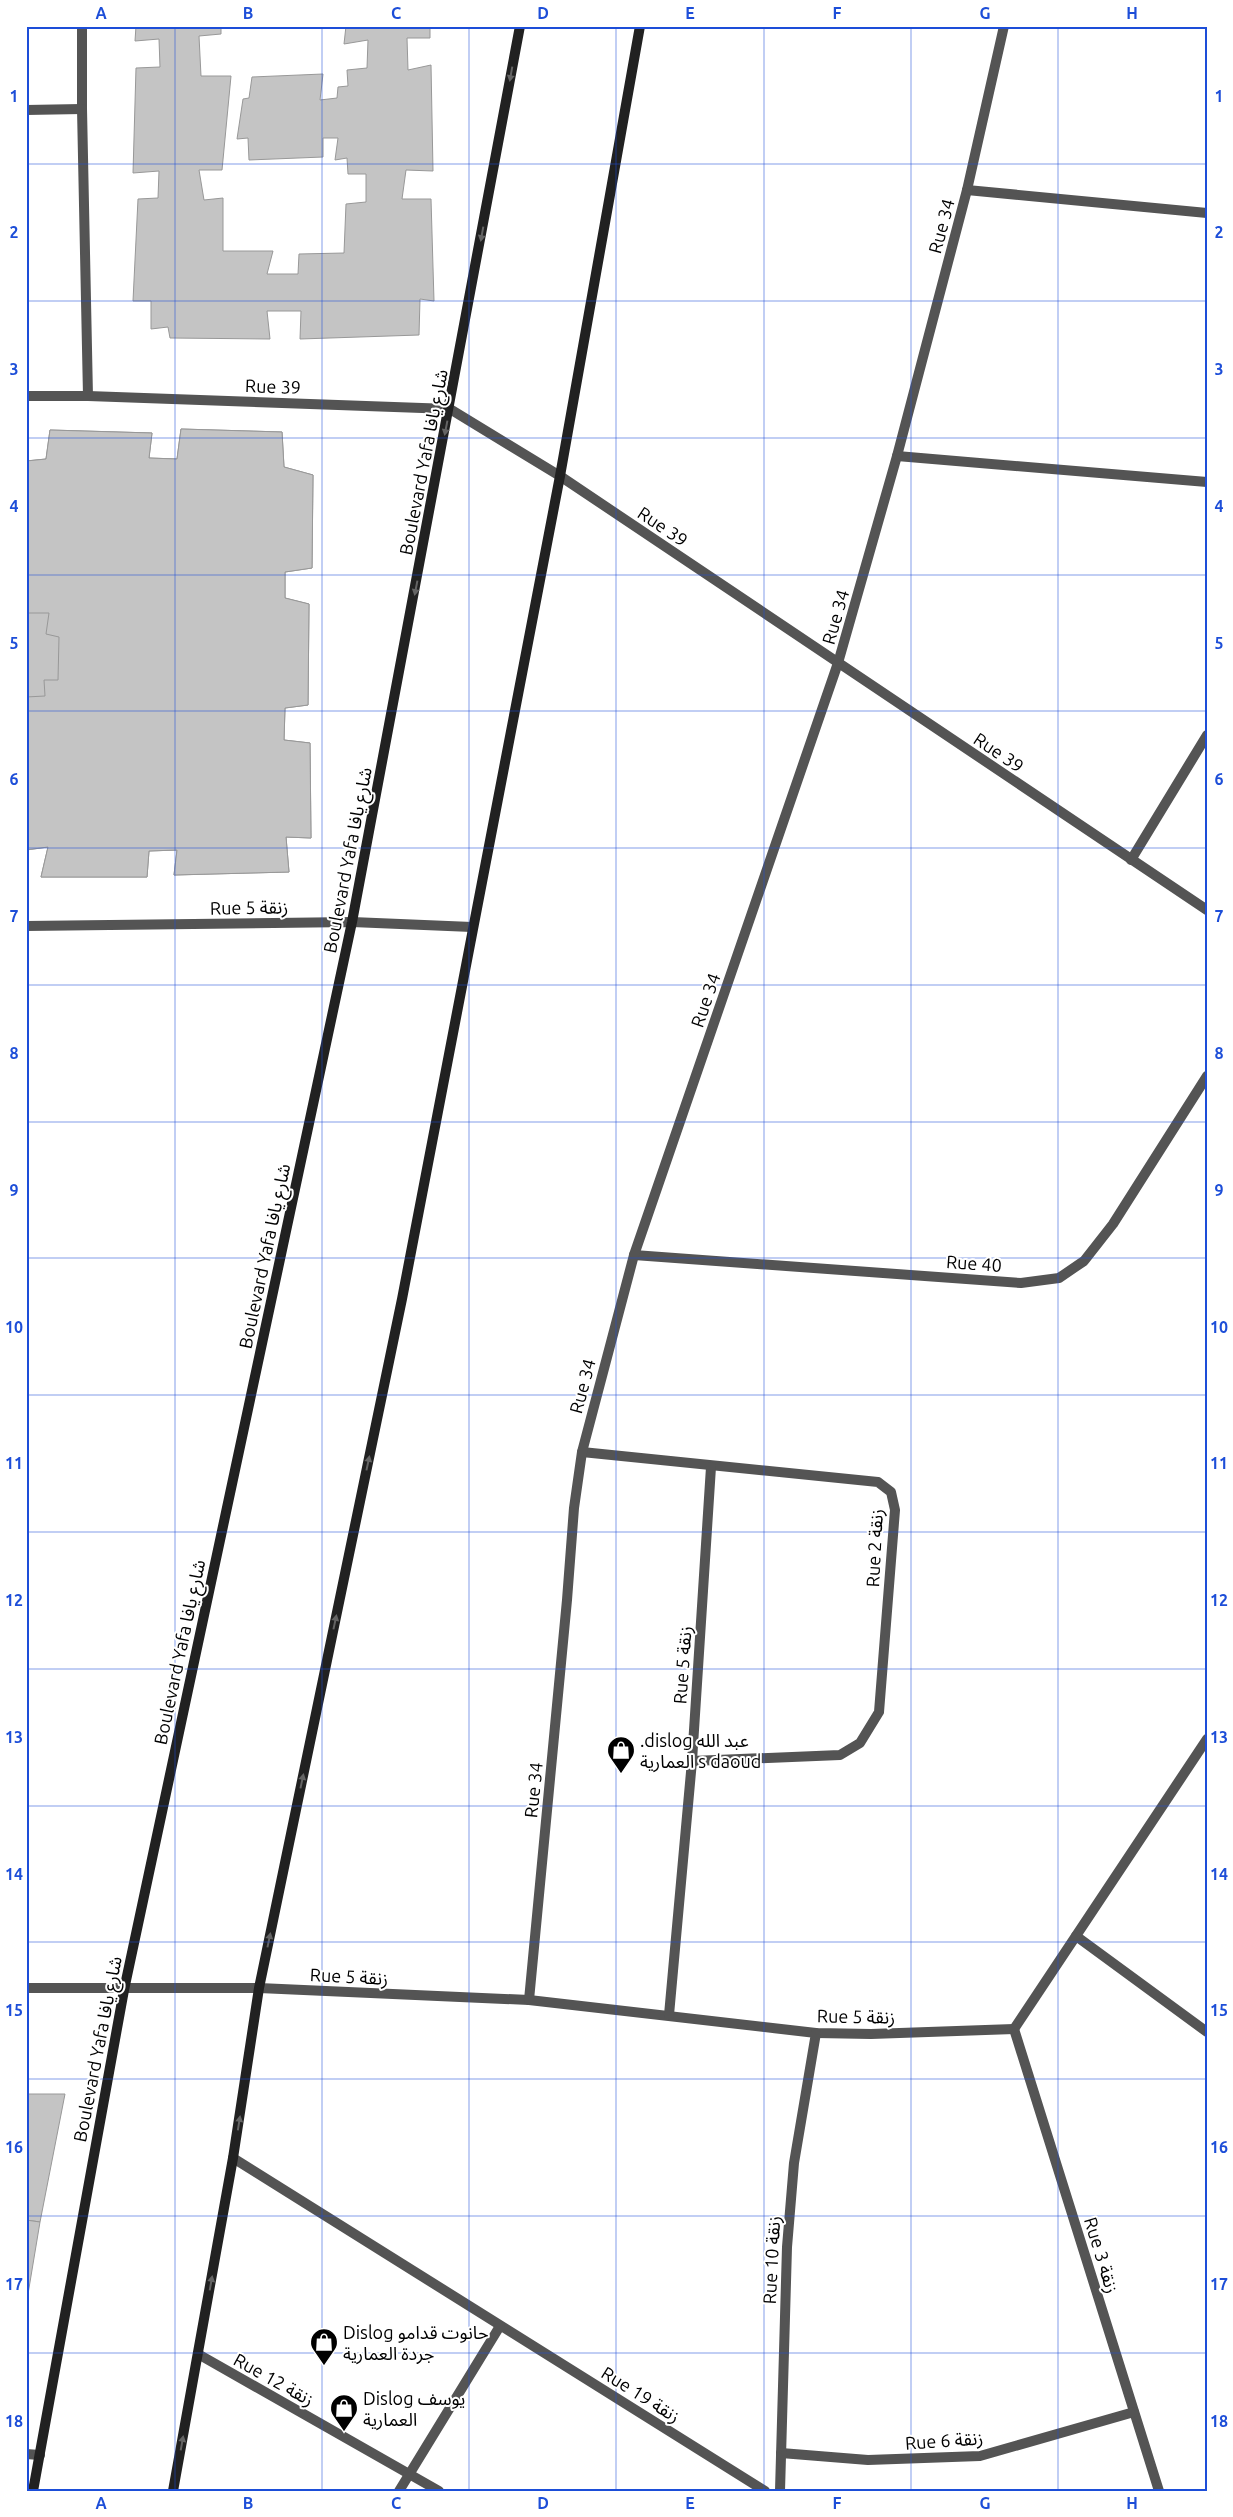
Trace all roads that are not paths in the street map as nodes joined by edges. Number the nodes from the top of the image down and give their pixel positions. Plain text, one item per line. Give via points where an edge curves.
1 (82, 26) edge
2 (520, 26) edge
3 (640, 26) edge
4 (1004, 26) edge
5 (82, 109) junction
6 (26, 110) edge
7 (968, 190) junction
8 (1207, 213) edge
9 (26, 396) edge
10 (88, 396) junction
11 (450, 409) junction
12 (897, 456) junction
13 (560, 476) junction
14 (1207, 482) edge
15 (838, 663) junction
16 (1207, 735) edge
17 (1130, 860) junction
18 (1207, 910) edge
19 (352, 922) junction
20 (26, 926) edge
21 (472, 927) junction
22 (1207, 1076) edge
23 (634, 1255) junction
24 (582, 1452) junction
25 (711, 1467) junction
26 (1207, 1739) edge
27 (692, 1761) junction
28 (1076, 1936) junction
29 (26, 1988) edge
30 (259, 1988) junction
31 (124, 1990) junction
32 (528, 2000) junction
33 (669, 2015) junction
34 (1014, 2029) junction
35 (1207, 2032) edge
36 (816, 2033) junction
37 (234, 2158) junction
38 (500, 2326) junction
39 (198, 2354) junction
40 (1134, 2412) junction
41 (26, 2454) edge
42 (781, 2454) junction
43 (40, 2455) junction
44 (408, 2472) junction
45 (33, 2491) edge
46 (173, 2491) edge
47 (399, 2491) edge
48 (439, 2491) edge
49 (765, 2491) edge
50 (780, 2491) edge
51 (1159, 2491) edge

1 - 5 street
2 -> 11 street, Boulevard Yafa شارع يافا
3 - 13 street
4 - 7 street, Rue 34
5 - 6 street
5 - 10 street
7 - 8 street
7 - 12 street, Rue 34
9 - 10 street, Rue 39
10 - 11 street, Rue 39
11 - 13 street, Rue 39
11 -> 19 street, Boulevard Yafa شارع يافا
12 - 14 street
12 - 15 street, Rue 34
13 - 15 street, Rue 39
13 - 21 street
15 - 17 street, Rue 39
15 - 23 street, Rue 34
16 - 17 street
17 - 18 street, Rue 39
19 - 20 street, Rue 5 زنقة
19 - 21 street, Rue 5 زنقة
19 - 31 street, Boulevard Yafa شارع يافا
30 -> 21 street via 402,1299
22 - 23 street, Rue 40 via 1112,1224 1084,1261 1059,1278 1021,1283
23 - 24 street, Rue 34
24 - 25 street, Rue 2 زنقة
24 - 32 street, Rue 34
25 - 27 street, Rue 5 زنقة
25 - 27 street, Rue 2 زنقة via 878,1482 891,1492 895,1510 879,1712 860,1743 840,1755
26 - 28 street
27 - 33 street, Rue 5 زنقة
28 - 34 street
28 - 35 street
29 - 31 street, Rue 5 زنقة
30 - 31 street, Rue 5 زنقة
30 - 32 street, Rue 5 زنقة
37 -> 30 street
31 - 43 street, Boulevard Yafa شارع يافا
32 - 33 street, Rue 5 زنقة
33 - 36 street, Rue 5 زنقة
34 - 36 street, Rue 5 زنقة
34 - 40 street, Rue 3 زنقة
36 - 42 street, Rue 10 زنقة via 794,2163 787,2247
37 - 38 street, Rue 19 زنقة
39 -> 37 street
38 - 44 street
38 - 49 street, Rue 19 زنقة
39 - 44 street, Rue 12 زنقة
46 -> 39 street
40 - 42 street, Rue 6 زنقة via 980,2456 868,2460
40 - 51 street, Rue 3 زنقة
41 - 43 street
42 - 50 street, Rue 10 زنقة
43 - 45 street, Boulevard Yafa شارع يافا
44 - 47 street
44 - 48 street, Rue 12 زنقة

